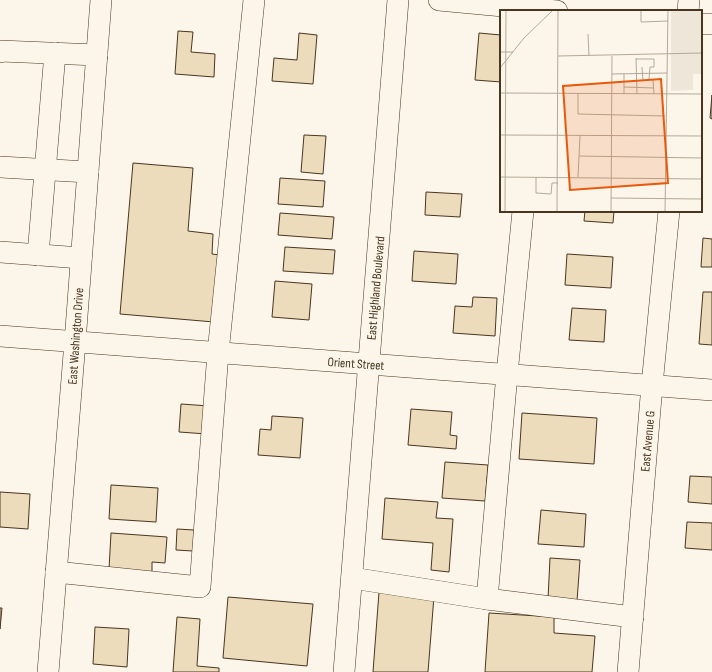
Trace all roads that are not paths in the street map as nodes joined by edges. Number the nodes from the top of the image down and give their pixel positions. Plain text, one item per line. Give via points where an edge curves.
1 (101, 0) edge
2 (254, 0) edge
3 (398, 0) edge
4 (439, 0) edge
5 (689, 0) edge
6 (547, 8) edge
7 (688, 10) edge
8 (0, 52) edge
9 (55, 53) junction
10 (97, 55) junction
11 (0, 168) edge
12 (46, 170) junction
13 (88, 172) junction
14 (523, 212) edge
15 (669, 212) edge
16 (0, 252) edge
17 (38, 255) junction
18 (81, 258) junction
19 (0, 336) edge
20 (75, 342) junction
21 (218, 353) junction
22 (368, 364) junction
23 (507, 374) junction
24 (652, 385) junction
25 (712, 390) edge
26 (56, 572) junction
27 (352, 578) junction
28 (487, 599) junction
29 (633, 617) junction
30 (48, 672) edge
31 (344, 672) edge
32 (628, 672) edge

1 - 10 street, East Washington Drive
2 - 21 street
3 - 22 street, East Highland Boulevard
4 - 6 street
5 - 7 street
8 - 9 street
9 - 10 street
9 - 12 street
10 - 13 street, East Washington Drive
11 - 12 street
12 - 13 street
12 - 17 street
13 - 18 street, East Washington Drive
14 - 23 street
15 - 24 street, East Avenue G
16 - 17 street
17 - 18 street
18 - 20 street, East Washington Drive
19 - 20 street, Orient Street
20 - 21 street, Orient Street
20 - 26 street, East Washington Drive
21 - 22 street, Orient Street
21 - 26 street via 200,587
22 - 23 street, Orient Street
22 - 27 street, East Highland Boulevard
23 - 24 street, Orient Street
23 - 28 street
24 - 25 street, Orient Street
24 - 29 street, East Avenue G
26 - 30 street, East Washington Drive
27 - 28 street
27 - 31 street, East Highland Boulevard
28 - 29 street
29 - 32 street, East Avenue G

